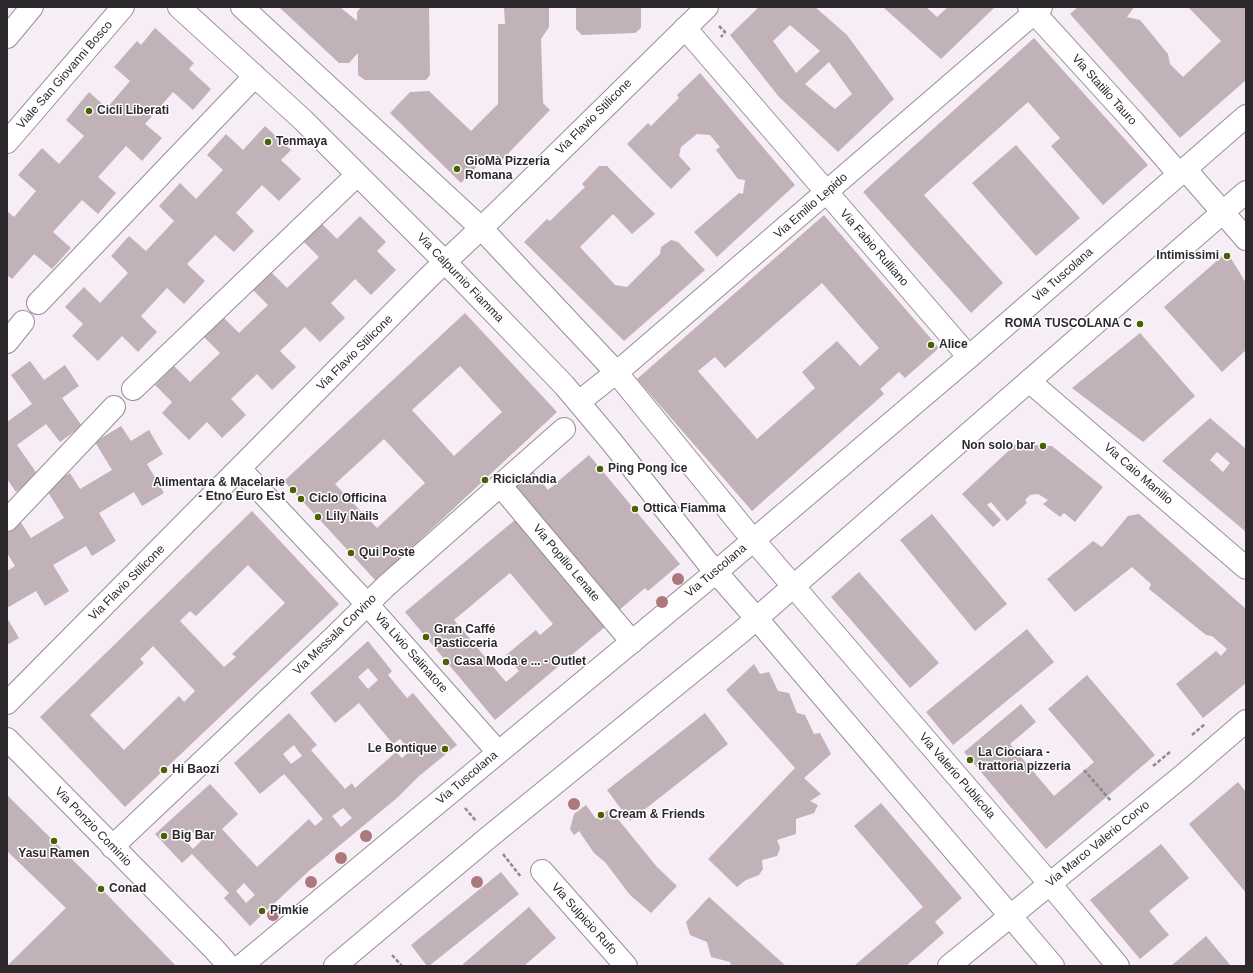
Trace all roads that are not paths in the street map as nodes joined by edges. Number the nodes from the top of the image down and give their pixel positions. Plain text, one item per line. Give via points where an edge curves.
1 (32, 7) edge
2 (123, 7) edge
3 (179, 7) edge
4 (242, 7) edge
5 (1034, 9) edge
6 (712, 15) edge
7 (685, 28) junction
8 (7, 36) edge
9 (255, 76) junction
10 (1246, 116) edge
11 (7, 142) edge
12 (1182, 171) junction
13 (358, 175) junction
14 (826, 192) junction
15 (1246, 192) edge
16 (1223, 213) junction
17 (481, 228) junction
18 (1246, 239) edge
19 (445, 262) junction
20 (38, 303) dead end
21 (23, 322) dead end
22 (7, 342) edge
23 (969, 357) junction
24 (616, 372) junction
25 (1030, 381) junction
26 (133, 389) dead end
27 (579, 402) junction
28 (114, 407) dead end
29 (564, 429) dead end
30 (240, 469) junction
31 (500, 485) junction
32 (7, 520) edge
33 (753, 540) junction
34 (1246, 568) edge
35 (716, 572) junction
36 (793, 587) junction
37 (367, 604) junction
38 (757, 619) junction
39 (632, 642) junction
40 (7, 703) edge
41 (1246, 721) edge
42 (7, 739) edge
43 (498, 752) junction
44 (112, 847) junction
45 (533, 876) road end
46 (1050, 884) junction
47 (1010, 916) junction
48 (229, 966) edge
49 (241, 966) edge
50 (335, 966) edge
51 (626, 966) edge
52 (949, 966) edge
53 (1053, 966) edge
54 (1118, 966) edge

1 - 8 street
2 - 11 street, Viale San Giovanni Bosco
3 - 9 street, Via Calpurnio Fiamma
4 - 17 street
5 - 12 street, Via Statilio Tauro via 1132,120
5 - 14 street, Via Emilio Lepido
6 - 7 street, Via Flavio Stilicone
7 - 14 street, Via Fabio Rulliano
7 - 17 street, Via Flavio Stilicone
9 - 13 street, Via Calpurnio Fiamma
9 - 20 street
10 - 12 street, Via Tuscolana
12 - 16 street
12 - 23 street, Via Tuscolana
13 - 19 street, Via Calpurnio Fiamma
13 - 26 street
14 - 23 street, Via Fabio Rulliano
14 - 24 street, Via Emilio Lepido
15 - 16 street
16 - 18 street
16 - 25 street
17 - 19 street, Via Flavio Stilicone
17 - 24 street
19 - 27 street, Via Calpurnio Fiamma
19 - 30 street, Via Flavio Stilicone
21 - 22 street
23 - 33 street, Via Tuscolana
24 - 27 street, Via Emilio Lepido
24 - 33 street
25 - 34 street, Via Caio Manilio
25 - 36 street
27 - 35 street, Via Calpurnio Fiamma
28 - 32 street
29 - 31 street, Via Messala Corvino
30 - 37 street, Via Livio Salinatore
30 - 40 street, Via Flavio Stilicone
31 - 37 street, Via Messala Corvino
31 - 39 street, Via Popilio Lenate
33 - 35 street, Via Tuscolana
33 - 36 street, Via Valerio Publicola
35 - 38 street, Via Calpurnio Fiamma
35 - 39 street, Via Tuscolana
36 - 38 street
36 - 46 street, Via Valerio Publicola
37 - 43 street, Via Livio Salinatore
37 - 44 street, Via Messala Corvino
38 - 47 street
38 - 50 street
39 - 43 street, Via Tuscolana
41 - 46 street, Via Marco Valerio Corvo
42 - 44 street, Via Ponzio Cominio
43 - 49 street, Via Tuscolana
44 - 48 street, Via Ponzio Cominio
45 - 51 street, Via Sulpicio Rufo
46 - 47 street, Via Marco Valerio Corvo
46 - 54 street, Via Valerio Publicola
47 - 52 street, Via Marco Valerio Corvo
47 - 53 street

